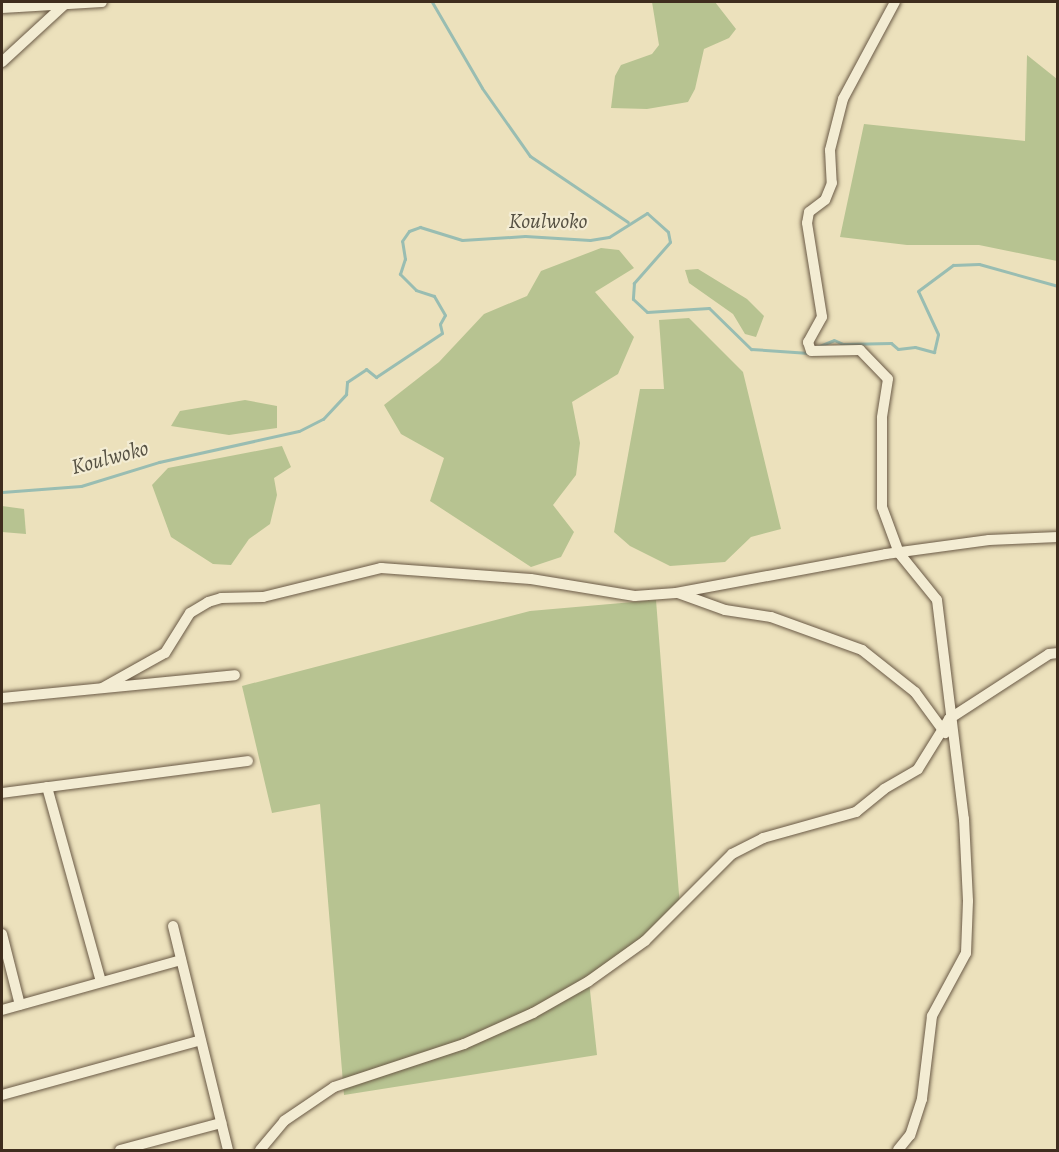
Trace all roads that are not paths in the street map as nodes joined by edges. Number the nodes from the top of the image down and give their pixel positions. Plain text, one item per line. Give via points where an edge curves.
1 (102, 2) edge
2 (895, 2) edge
3 (67, 3) edge
4 (2, 8) edge
5 (2, 62) edge
6 (1058, 537) edge
7 (899, 553) junction
8 (676, 593) junction
9 (1058, 653) edge
10 (235, 675) dead end
11 (102, 688) junction
12 (2, 698) edge
13 (949, 719) junction
14 (942, 729) junction
15 (952, 742) junction
16 (248, 761) dead end
17 (47, 787) junction
18 (2, 793) edge
19 (173, 926) dead end
20 (2, 933) edge
21 (181, 960) junction
22 (101, 982) junction
23 (20, 1005) junction
24 (2, 1010) edge
25 (201, 1040) junction
26 (2, 1095) edge
27 (221, 1123) junction
28 (120, 1150) edge
29 (228, 1150) edge
30 (260, 1150) edge
31 (898, 1150) edge

1 - 3 street
2 - 7 street via 839,110 830,150 832,183 825,200 809,212 807,223 822,318 808,342 811,351 860,350 887,375 882,418 882,507
3 - 4 street
3 - 5 street
6 - 7 street via 989,540
7 - 8 street
7 - 13 street via 937,600
8 - 11 street via 635,596 531,579 381,568 263,597 207,602 190,614 165,652
8 - 14 street via 724,610 771,617 862,650 915,692
9 - 13 street via 1049,654
10 - 11 street
11 - 12 street
13 - 14 street
13 - 15 street
14 - 15 street
14 - 30 street via 918,769 856,812 763,838 732,854 645,942 589,981 465,1044 334,1088 284,1121
15 - 31 street via 964,819 966,953 932,1016 922,1099 910,1135
16 - 17 street
17 - 18 street
17 - 22 street
19 - 21 street
20 - 23 street
21 - 22 street
21 - 25 street
22 - 23 street
23 - 24 street
25 - 26 street
25 - 27 street
27 - 28 street
27 - 29 street

